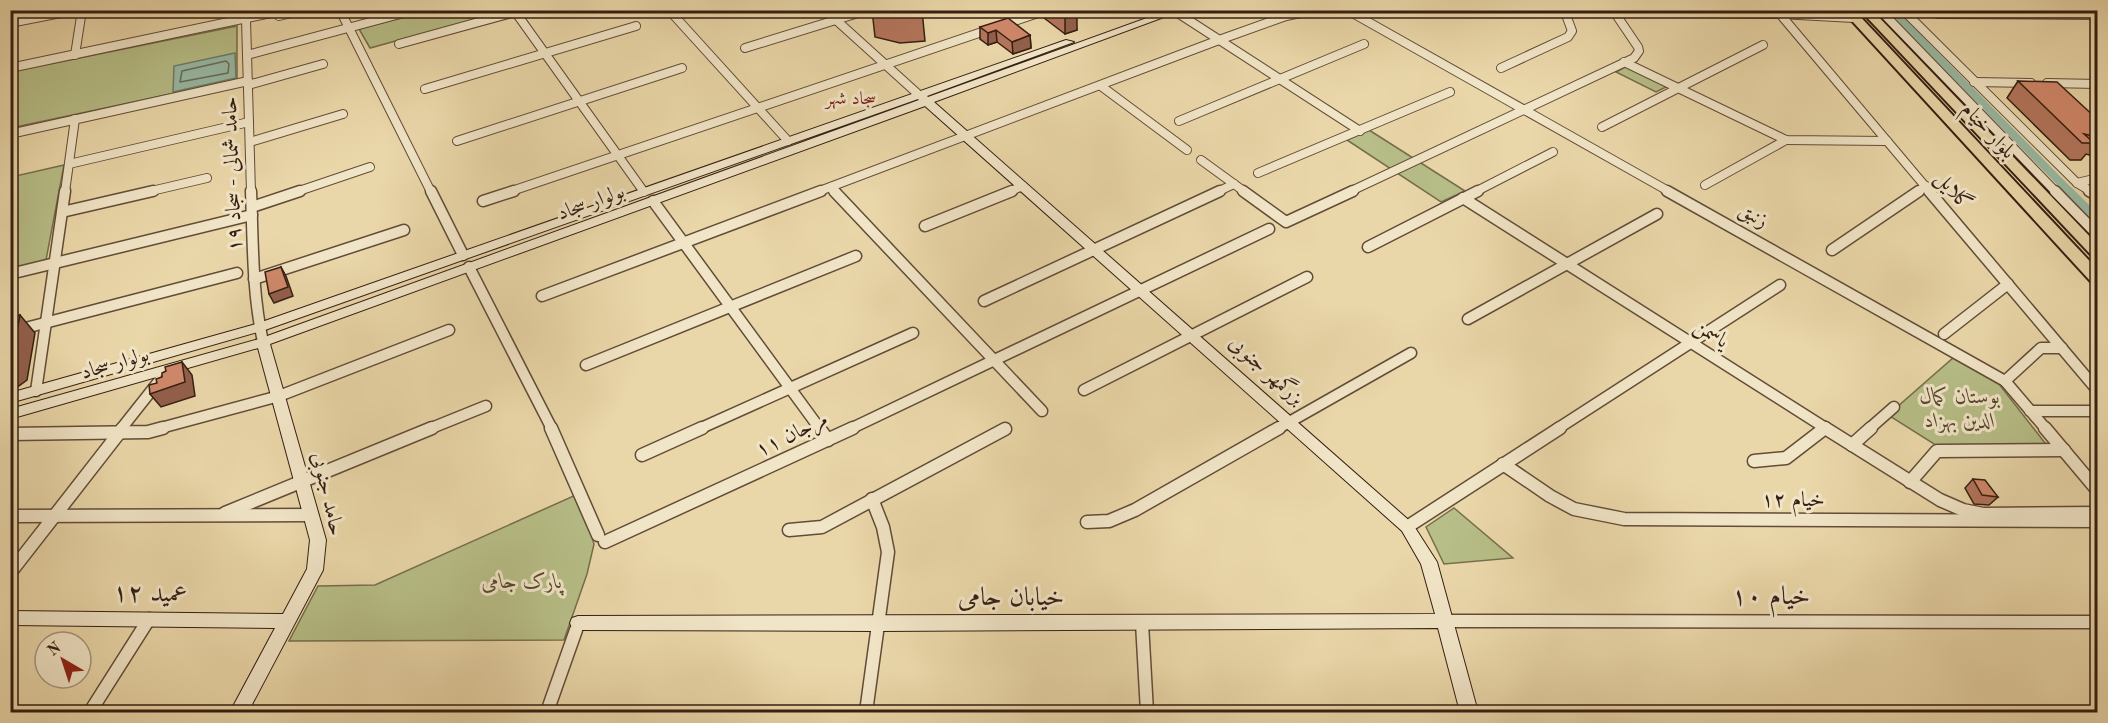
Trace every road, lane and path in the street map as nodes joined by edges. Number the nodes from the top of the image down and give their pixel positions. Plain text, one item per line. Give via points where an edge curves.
1 (76, 10) edge
2 (82, 10) edge
3 (285, 10) edge
4 (304, 10) edge
5 (340, 10) edge
6 (415, 10) edge
7 (669, 10) edge
8 (825, 10) edge
9 (868, 10) edge
10 (1047, 10) edge
11 (1154, 10) edge
12 (1315, 10) edge
13 (1444, 10) edge
14 (1880, 10) edge
15 (1903, 10) edge
16 (516, 11) edge
17 (1176, 11) edge
18 (1614, 11) edge
19 (1624, 11) edge
20 (1565, 12) edge
21 (1855, 13) edge
22 (1780, 14) junction
23 (1937, 14) dead end
24 (1356, 15) dead end
25 (2097, 15) edge
26 (836, 20) junction
27 (246, 22) junction
28 (10, 23) edge
29 (636, 26) dead end
30 (349, 28) junction
31 (1219, 40) junction
32 (399, 44) dead end
33 (1364, 44) dead end
34 (1764, 45) dead end
35 (745, 48) dead end
36 (545, 54) junction
37 (75, 55) junction
38 (248, 55) junction
39 (1624, 62) junction
40 (323, 64) dead end
41 (886, 65) junction
42 (10, 68) edge
43 (682, 68) dead end
44 (1501, 68) dead end
45 (1280, 81) junction
46 (1974, 82) junction
47 (248, 83) junction
48 (2097, 84) edge
49 (1101, 86) junction
50 (425, 89) dead end
51 (1677, 89) junction
52 (1450, 92) dead end
53 (924, 99) junction
54 (580, 102) junction
55 (758, 109) junction
56 (1523, 110) junction
57 (343, 114) dead end
58 (1947, 118) junction
59 (75, 119) junction
60 (1969, 119) junction
61 (249, 122) junction
62 (1179, 122) dead end
63 (1602, 127) dead end
64 (1360, 131) junction
65 (10, 134) edge
66 (967, 136) junction
67 (1786, 140) junction
68 (457, 141) dead end
69 (788, 141) junction
70 (1887, 141) junction
71 (250, 142) junction
72 (1187, 150) dead end
73 (1553, 152) dead end
74 (618, 156) junction
75 (1201, 160) dead end
76 (69, 164) junction
77 (370, 167) dead end
78 (1258, 173) dead end
79 (207, 178) dead end
80 (2097, 178) edge
81 (2077, 183) junction
82 (1234, 184) junction
83 (1023, 186) junction
84 (1705, 186) dead end
85 (1926, 186) junction
86 (831, 187) junction
87 (648, 196) junction
88 (2097, 196) edge
89 (1463, 198) junction
90 (483, 201) dead end
91 (252, 211) junction
92 (62, 212) junction
93 (1657, 214) dead end
94 (925, 226) dead end
95 (1269, 229) dead end
96 (404, 230) dead end
97 (2097, 235) edge
98 (682, 242) junction
99 (1368, 246) dead end
100 (1096, 250) junction
101 (1832, 250) dead end
102 (2097, 254) edge
103 (856, 256) dead end
104 (466, 261) junction
105 (55, 263) junction
106 (1566, 264) junction
107 (237, 273) dead end
108 (10, 274) edge
109 (1307, 277) dead end
110 (254, 279) junction
111 (2097, 280) edge
112 (2008, 284) junction
113 (1780, 285) dead end
114 (1141, 290) junction
115 (542, 296) dead end
116 (984, 301) dead end
117 (730, 307) junction
118 (1468, 319) dead end
119 (46, 323) junction
120 (449, 330) dead end
121 (10, 332) edge
122 (913, 333) dead end
123 (261, 334) junction
124 (1944, 334) dead end
125 (1191, 335) junction
126 (1689, 343) junction
127 (2062, 348) junction
128 (1411, 352) dead end
129 (995, 360) junction
130 (586, 365) dead end
131 (168, 369) junction
132 (2006, 381) junction
133 (790, 388) junction
134 (1084, 390) dead end
135 (36, 391) junction
136 (2097, 391) edge
137 (279, 396) junction
138 (10, 398) edge
139 (486, 406) dead end
140 (1894, 407) dead end
141 (1042, 411) dead end
142 (2030, 411) junction
143 (2097, 411) edge
144 (10, 414) edge
145 (1289, 422) junction
146 (1825, 428) junction
147 (1005, 429) dead end
148 (10, 434) edge
149 (117, 434) junction
150 (828, 440) junction
151 (1852, 445) junction
152 (2064, 450) junction
153 (642, 455) dead end
154 (1754, 461) dead end
155 (1503, 464) junction
156 (302, 480) junction
157 (1910, 482) junction
158 (2097, 491) edge
159 (872, 499) junction
160 (2097, 513) edge
161 (221, 515) junction
162 (312, 515) junction
163 (10, 516) edge
164 (54, 516) junction
165 (2097, 521) edge
166 (1087, 522) dead end
167 (1407, 526) junction
168 (789, 530) dead end
169 (10, 573) edge
170 (10, 618) edge
171 (149, 619) junction
172 (289, 621) junction
173 (1445, 621) junction
174 (2097, 622) edge
175 (1142, 623) junction
176 (878, 624) junction
177 (577, 626) joint
178 (90, 712) edge
179 (238, 712) edge
180 (548, 712) edge
181 (866, 712) edge
182 (1147, 712) edge
183 (1469, 712) edge

1 - 28 street
2 - 37 street
3 - 27 street
4 - 27 street
5 - 30 street
6 - 30 street
7 - 55 street
8 - 26 street
9 - 26 street
10 - 41 street
11 - 53 street, بولوار سجاد
12 - 31 street
13 - 20 street
14 - 97 street
15 - 46 street
16 - 32 street
16 - 36 street
17 - 31 street
17 - 53 street, بولوار سجاد
18 - 19 street
18 - 20 street
18 - 39 street via 1639,51
19 - 22 street
20 - 44 street via 1572,31 1568,37
21 - 22 street via 1815,17
21 - 58 main road, بلوار خیام
21 - 60 main road, بلوار خیام
22 - 70 street, گلایل
23 - 25 street
24 - 56 street, زنبق
26 - 35 street
26 - 41 street
27 - 37 street
27 - 38 street, حامد شمالی - سجاد ۱۹
29 - 36 street
30 - 38 street
30 - 104 street
31 - 45 street
31 - 49 street
33 - 45 street
34 - 51 street
36 - 50 street
36 - 54 street
37 - 42 street
38 - 47 street, حامد شمالی - سجاد ۱۹
39 - 51 street
39 - 56 street
40 - 47 street
41 - 53 street
41 - 55 street
43 - 54 street
45 - 62 street
45 - 64 street
46 - 48 street
46 - 81 street
47 - 59 street
47 - 61 street, حامد شمالی - سجاد ۱۹
49 - 66 street
49 - 72 street
51 - 63 street
51 - 67 street
52 - 64 street
53 - 66 street, بزرگمهر جنوبی
53 - 69 street, بولوار سجاد
53 - 87 street, بولوار سجاد
54 - 68 street
54 - 74 street
55 - 69 street
55 - 74 street
56 - 82 street via 1286,222
56 - 132 street, زنبق
57 - 71 street
58 - 60 main road via 1954,114
58 - 111 main road, بلوار خیام
59 - 65 street
59 - 76 street
60 - 102 main road, بلوار خیام
61 - 71 street, حامد شمالی - سجاد ۱۹
61 - 76 street
64 - 78 street
66 - 83 street, بزرگمهر جنوبی
66 - 86 street
67 - 70 street
67 - 84 street
69 - 87 street, بولوار سجاد
70 - 85 street, گلایل
71 - 91 street, حامد شمالی - سجاد ۱۹
73 - 89 street
74 - 87 street
74 - 90 street
75 - 82 street
76 - 92 street
77 - 91 street
79 - 92 street
80 - 81 street
81 - 88 street
82 - 100 street
83 - 94 street
83 - 100 street, بزرگمهر جنوبی
85 - 101 street
85 - 112 street, گلایل
86 - 98 street
86 - 129 street
87 - 98 street
87 - 104 street, بولوار سجاد
89 - 99 street
89 - 106 street, یاسمن
91 - 105 street
91 - 110 street, حامد شمالی - سجاد ۱۹
92 - 105 street
93 - 106 street
95 - 114 street, مرجان ۱۱
96 - 110 street
98 - 115 street
98 - 117 street
100 - 114 street, بزرگمهر جنوبی
100 - 116 street
103 - 117 street
104 - 123 street, بولوار سجاد
104 - 150 street, مرجان ۱۱ via 602,539
105 - 108 street
105 - 119 street
106 - 118 street
106 - 126 street, یاسمن
107 - 119 street
109 - 125 street
110 - 123 street, حامد شمالی - سجاد ۱۹
112 - 124 street
112 - 127 street, گلایل
113 - 126 street
114 - 125 street, بزرگمهر جنوبی
114 - 129 street, مرجان ۱۱
117 - 130 street
117 - 133 street
119 - 121 street
119 - 135 street
120 - 137 street
122 - 133 street
123 - 131 street, بولوار سجاد
123 - 135 street, بولوار سجاد
123 - 137 street, حامد جنوبی
125 - 134 street
125 - 145 street, بزرگمهر جنوبی
126 - 146 street, یاسمن
126 - 155 street
127 - 132 street via 2041,348
127 - 136 street, گلایل
128 - 145 street
129 - 141 street
129 - 150 street, مرجان ۱۱
131 - 144 street, بولوار سجاد
131 - 149 street
132 - 142 street, زنبق
133 - 150 street
133 - 153 street
135 - 138 street, بولوار سجاد
137 - 149 street via 148,432
137 - 156 street, حامد جنوبی
139 - 156 street
140 - 151 street
142 - 143 street
142 - 152 street, زنبق
145 - 166 street via 1136,510 1109,521
145 - 167 street, بزرگمهر جنوبی
146 - 151 street, یاسمن
146 - 154 street via 1786,459
147 - 159 street
148 - 149 street
149 - 164 street
151 - 157 street, یاسمن
152 - 157 street via 1937,451
152 - 158 street, زنبق
155 - 165 street, خیام ۱۲ via 1574,509 1624,519
155 - 167 street
156 - 161 street
156 - 162 street, حامد جنوبی
157 - 160 street, یاسمن via 1940,500 1983,514
159 - 168 street via 822,527
159 - 176 street via 888,552
161 - 162 street
161 - 164 street
162 - 172 street, حامد جنوبی via 318,540 315,570
163 - 164 street
164 - 169 street
167 - 173 street, بزرگمهر جنوبی via 1429,562
170 - 171 street, عمید ۱۲
171 - 172 street, عمید ۱۲
171 - 178 street
172 - 179 street, حامد جنوبی
173 - 174 street, خیام ۱۰
173 - 175 street, خیابان جامی
173 - 183 street, بزرگمهر جنوبی
175 - 176 street, خیابان جامی
175 - 182 street
176 - 177 street, خیابان جامی
176 - 181 street
177 - 180 street

